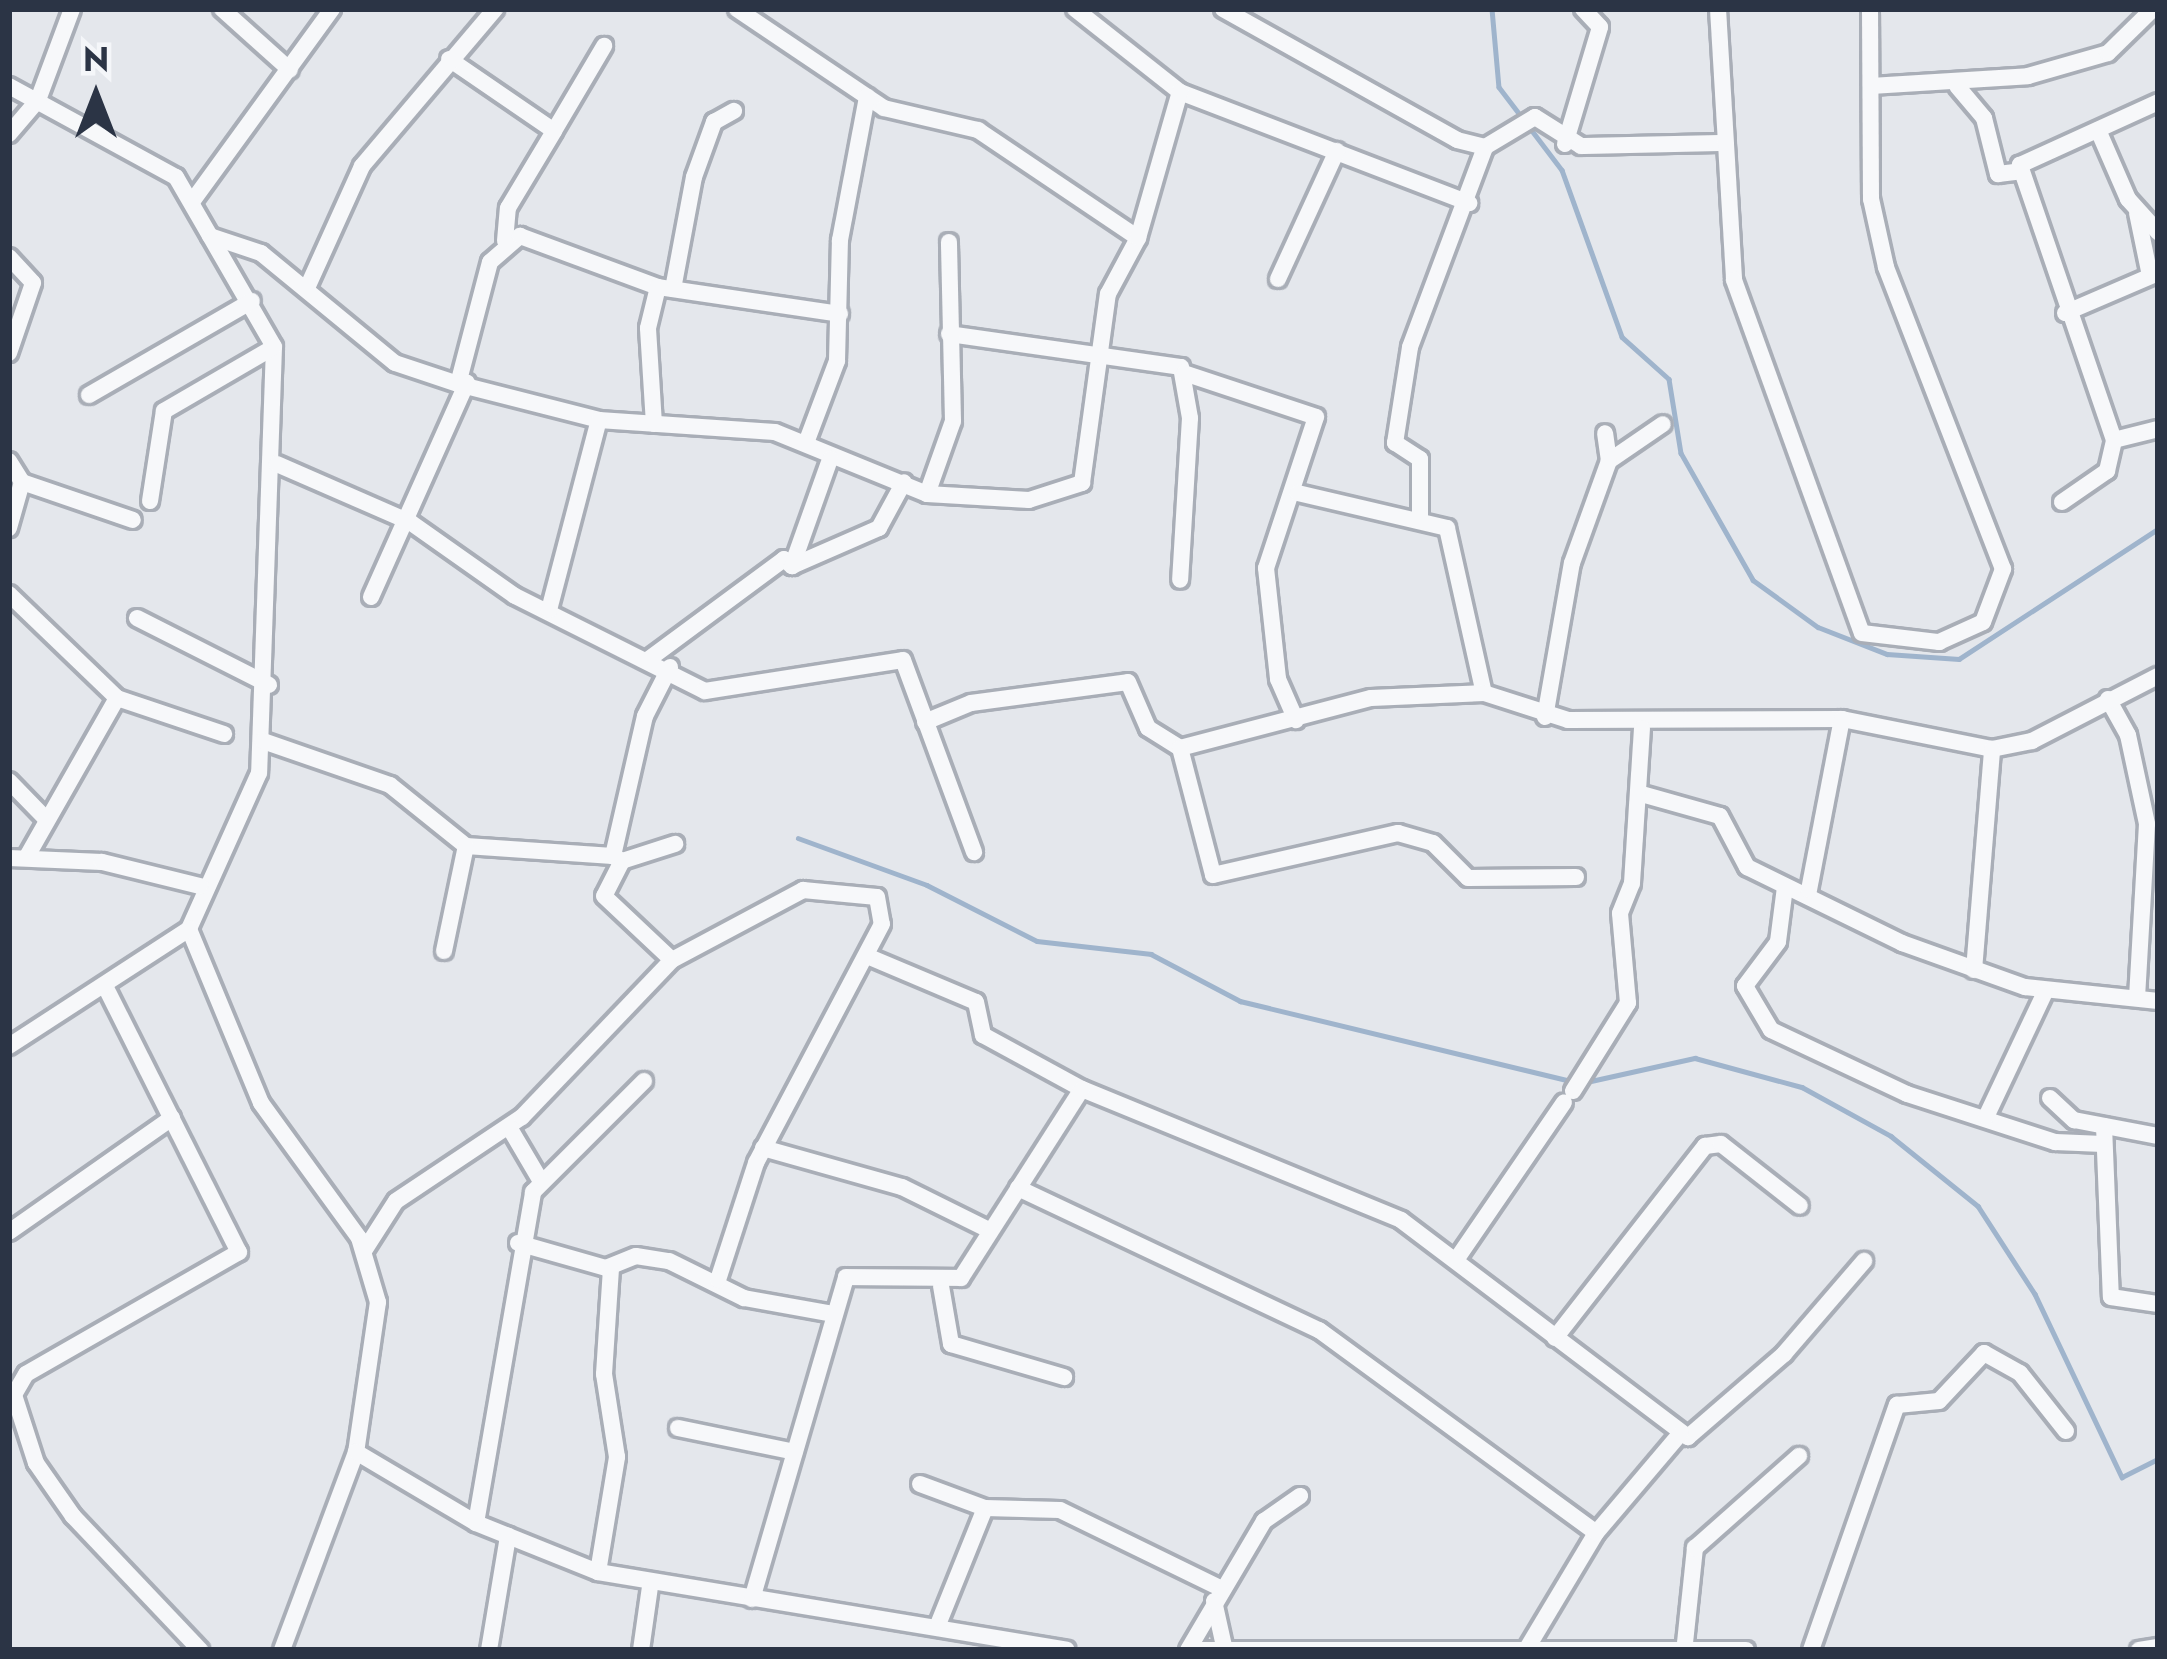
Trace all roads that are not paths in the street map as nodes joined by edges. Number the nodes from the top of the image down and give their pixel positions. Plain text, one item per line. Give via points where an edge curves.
1 (72, 9) edge
2 (222, 9) edge
3 (332, 9) edge
4 (495, 9) edge
5 (737, 9) edge
6 (1223, 9) edge
7 (1583, 9) edge
8 (1718, 9) edge
9 (1870, 9) edge
10 (2153, 9) edge
11 (1079, 10) edge
12 (604, 46) dead end
13 (449, 59) junction
14 (290, 70) junction
15 (9, 86) edge
16 (1871, 86) junction
17 (1957, 86) junction
18 (1180, 92) junction
19 (867, 98) junction
20 (38, 100) junction
21 (2158, 102) edge
22 (734, 111) dead end
23 (2098, 130) junction
24 (554, 131) junction
25 (9, 134) edge
26 (1565, 143) junction
27 (1723, 143) junction
28 (1485, 147) junction
29 (1337, 151) junction
30 (2021, 171) junction
31 (194, 199) junction
32 (1469, 203) junction
33 (2137, 211) junction
34 (2158, 232) edge
35 (210, 236) junction
36 (1138, 238) junction
37 (505, 242) junction
38 (949, 242) dead end
39 (9, 257) edge
40 (2154, 274) edge
41 (1278, 279) dead end
42 (307, 287) junction
43 (665, 288) junction
44 (251, 301) junction
45 (2065, 313) junction
46 (840, 314) junction
47 (949, 334) junction
48 (274, 347) junction
49 (9, 353) edge
50 (1095, 357) junction
51 (1184, 373) junction
52 (462, 383) junction
53 (89, 395) dead end
54 (599, 420) junction
55 (654, 424) junction
56 (1663, 424) dead end
57 (2158, 429) edge
58 (1604, 434) dead end
59 (2114, 440) junction
60 (806, 443) junction
61 (830, 459) junction
62 (1609, 460) junction
63 (9, 461) edge
64 (278, 464) junction
65 (22, 482) junction
66 (904, 482) junction
67 (1298, 493) junction
68 (927, 494) junction
69 (150, 501) dead end
70 (2062, 502) dead end
71 (133, 520) dead end
72 (1420, 521) junction
73 (410, 523) junction
74 (9, 528) edge
75 (792, 566) junction
76 (1180, 580) dead end
77 (9, 594) edge
78 (371, 597) dead end
79 (549, 610) junction
80 (137, 618) dead end
81 (649, 659) junction
82 (670, 668) junction
83 (2158, 676) edge
84 (269, 685) junction
85 (1484, 693) junction
86 (117, 698) junction
87 (2108, 699) junction
88 (1545, 717) junction
89 (1842, 719) junction
90 (1296, 720) junction
91 (925, 722) junction
92 (1642, 728) junction
93 (224, 734) dead end
94 (263, 741) junction
95 (1180, 748) junction
96 (1992, 749) junction
97 (9, 781) edge
98 (1638, 793) junction
99 (44, 818) junction
100 (675, 844) dead end
101 (466, 846) junction
102 (974, 852) dead end
103 (17, 858) edge
104 (617, 858) junction
105 (1576, 877) dead end
106 (200, 886) junction
107 (1785, 887) junction
108 (1809, 890) junction
109 (189, 929) junction
110 (444, 951) dead end
111 (867, 956) junction
112 (672, 960) junction
113 (1975, 970) junction
114 (105, 986) junction
115 (2046, 990) junction
116 (2137, 998) junction
117 (2158, 1000) edge
118 (9, 1046) edge
119 (644, 1081) dead end
120 (1082, 1089) junction
121 (2050, 1098) dead end
122 (1986, 1117) junction
123 (172, 1118) junction
124 (509, 1127) junction
125 (2103, 1135) junction
126 (2158, 1136) edge
127 (764, 1148) junction
128 (539, 1178) junction
129 (1018, 1188) junction
130 (1800, 1206) dead end
131 (987, 1229) junction
132 (9, 1232) edge
133 (518, 1243) junction
134 (364, 1251) junction
135 (1456, 1260) junction
136 (1864, 1261) dead end
137 (611, 1268) junction
138 (718, 1280) junction
139 (940, 1286) junction
140 (2158, 1304) edge
141 (833, 1314) junction
142 (1555, 1338) junction
143 (1064, 1377) dead end
144 (678, 1428) dead end
145 (2066, 1430) dead end
146 (1680, 1434) junction
147 (356, 1452) junction
148 (795, 1452) junction
149 (1799, 1456) dead end
150 (920, 1484) dead end
151 (1300, 1496) dead end
152 (985, 1508) junction
153 (476, 1522) junction
154 (1596, 1534) junction
155 (508, 1536) junction
156 (598, 1573) junction
157 (650, 1587) junction
158 (1218, 1595) junction
159 (752, 1599) junction
160 (937, 1627) junction
161 (1685, 1643) junction
162 (1662, 1646) edge
163 (1230, 1647) edge
164 (2158, 1647) edge
165 (1038, 1648) edge
166 (1382, 1648) edge
167 (1526, 1648) edge
168 (200, 1650) edge
169 (282, 1650) edge
170 (489, 1650) edge
171 (641, 1650) edge
172 (1067, 1650) edge
173 (1189, 1650) edge
174 (1746, 1650) edge
175 (1811, 1650) edge
176 (2139, 1650) edge

1 - 20 street
2 - 14 street
3 - 14 street
4 - 13 street
5 - 19 street
6 - 28 street via 1389,108
7 - 26 street via 1600,27
8 - 27 street
9 - 16 street
10 - 17 street via 2108,52
11 - 18 street
12 - 24 street
13 - 24 street
13 - 42 street via 362,166
14 - 31 street
15 - 20 street
16 - 17 street
16 - 27 street via 1871,199 1886,267 2003,568 1983,622 1959,635 1862,633 1734,280
17 - 30 street via 1984,118 1998,174
18 - 29 street
18 - 36 street
19 - 36 street via 903,117 978,130
19 - 46 street via 841,240
20 - 25 street
20 - 31 street via 159,162
21 - 23 street
22 - 43 street via 714,122
23 - 30 street
23 - 33 street
24 - 37 street via 508,208
26 - 27 street
26 - 28 street via 1535,117
28 - 32 street
29 - 32 street
29 - 41 street
30 - 45 street
31 - 35 street
32 - 72 street via 1405,377 1395,443 1420,459
33 - 34 street
33 - 40 street
35 - 42 street via 236,236
35 - 44 street
36 - 50 street via 1108,294
37 - 43 street via 533,238
37 - 52 street
38 - 47 street
39 - 49 street via 27,268 33,291
40 - 45 street
42 - 52 street via 394,363
43 - 46 street
43 - 55 street via 648,328
44 - 48 street
44 - 53 street
45 - 59 street
46 - 60 street via 837,361
47 - 50 street
47 - 68 street via 952,421
48 - 64 street
48 - 69 street via 164,411
50 - 51 street
50 - 68 street via 1078,489 1029,500
51 - 67 street via 1316,417
51 - 76 street
52 - 54 street
52 - 73 street
54 - 55 street
54 - 79 street
55 - 60 street via 746,426
56 - 62 street
57 - 59 street
58 - 62 street
59 - 70 street via 2107,471
60 - 61 street
61 - 66 street
61 - 75 street
62 - 88 street via 1576,543
63 - 65 street
64 - 73 street
64 - 84 street
65 - 71 street
65 - 74 street
66 - 68 street
66 - 75 street via 879,528
67 - 72 street
67 - 90 street via 1266,568 1278,679
72 - 85 street via 1437,520 1458,543
73 - 78 street
73 - 79 street
75 - 81 street via 784,559
77 - 86 street
79 - 81 street
80 - 84 street
81 - 82 street
82 - 91 street via 726,695 895,658 910,669
82 - 104 street via 645,716
83 - 87 street
84 - 94 street
85 - 88 street
85 - 90 street via 1371,698
86 - 93 street
86 - 99 street
87 - 96 street via 2032,741
87 - 116 street via 2128,735 2147,824
88 - 92 street
89 - 92 street
89 - 96 street
89 - 108 street
90 - 95 street
91 - 95 street via 971,704 1128,682 1148,728
91 - 102 street
92 - 98 street
94 - 101 street via 390,785
94 - 106 street via 252,795
95 - 105 street via 1214,875 1398,833 1433,843 1468,878
96 - 113 street
97 - 99 street
98 - 107 street via 1720,816 1748,867
98 - 135 street via 1620,913 1628,1003
99 - 103 street
100 - 104 street
101 - 104 street
101 - 110 street
103 - 106 street
104 - 112 street via 606,906
106 - 109 street
107 - 108 street
107 - 122 street via 1778,942 1745,986 1771,1030 1906,1094
108 - 113 street
109 - 114 street
109 - 134 street via 260,1103
111 - 112 street via 881,903 820,886
111 - 120 street via 976,1002 983,1035
111 - 127 street
112 - 124 street
113 - 115 street
114 - 118 street
114 - 123 street
115 - 116 street
115 - 122 street
116 - 117 street
119 - 128 street
120 - 129 street
120 - 135 street via 1378,1210
121 - 125 street
122 - 125 street via 2055,1142
123 - 132 street
123 - 168 street via 238,1234 235,1260 26,1374 14,1395 36,1462 73,1516
124 - 128 street
124 - 134 street via 396,1201
125 - 126 street
125 - 140 street via 2110,1297
127 - 131 street via 902,1187
127 - 138 street
128 - 133 street
129 - 131 street
129 - 154 street via 1318,1330
130 - 142 street via 1721,1144 1705,1146
131 - 139 street via 961,1278
133 - 137 street
133 - 153 street
134 - 147 street via 378,1302
135 - 142 street
136 - 146 street via 1696,1437
137 - 138 street via 642,1256
137 - 156 street via 604,1374 617,1457
138 - 141 street via 744,1298
139 - 141 street via 855,1272
139 - 143 street via 951,1343
141 - 148 street via 820,1395
142 - 146 street
144 - 148 street
145 - 175 street via 2020,1373 1984,1353 1939,1401 1897,1405
146 - 154 street
147 - 153 street
147 - 169 street
148 - 159 street
149 - 161 street via 1695,1548
150 - 152 street
151 - 158 street via 1264,1520
152 - 158 street via 1060,1510
152 - 160 street
153 - 155 street
154 - 167 street
155 - 156 street
155 - 170 street
156 - 157 street
157 - 159 street
157 - 171 street
158 - 163 street
158 - 173 street
159 - 160 street
160 - 165 street
161 - 162 street
161 - 174 street
162 - 167 street
163 - 166 street
163 - 173 street
164 - 176 street
165 - 172 street
166 - 167 street

